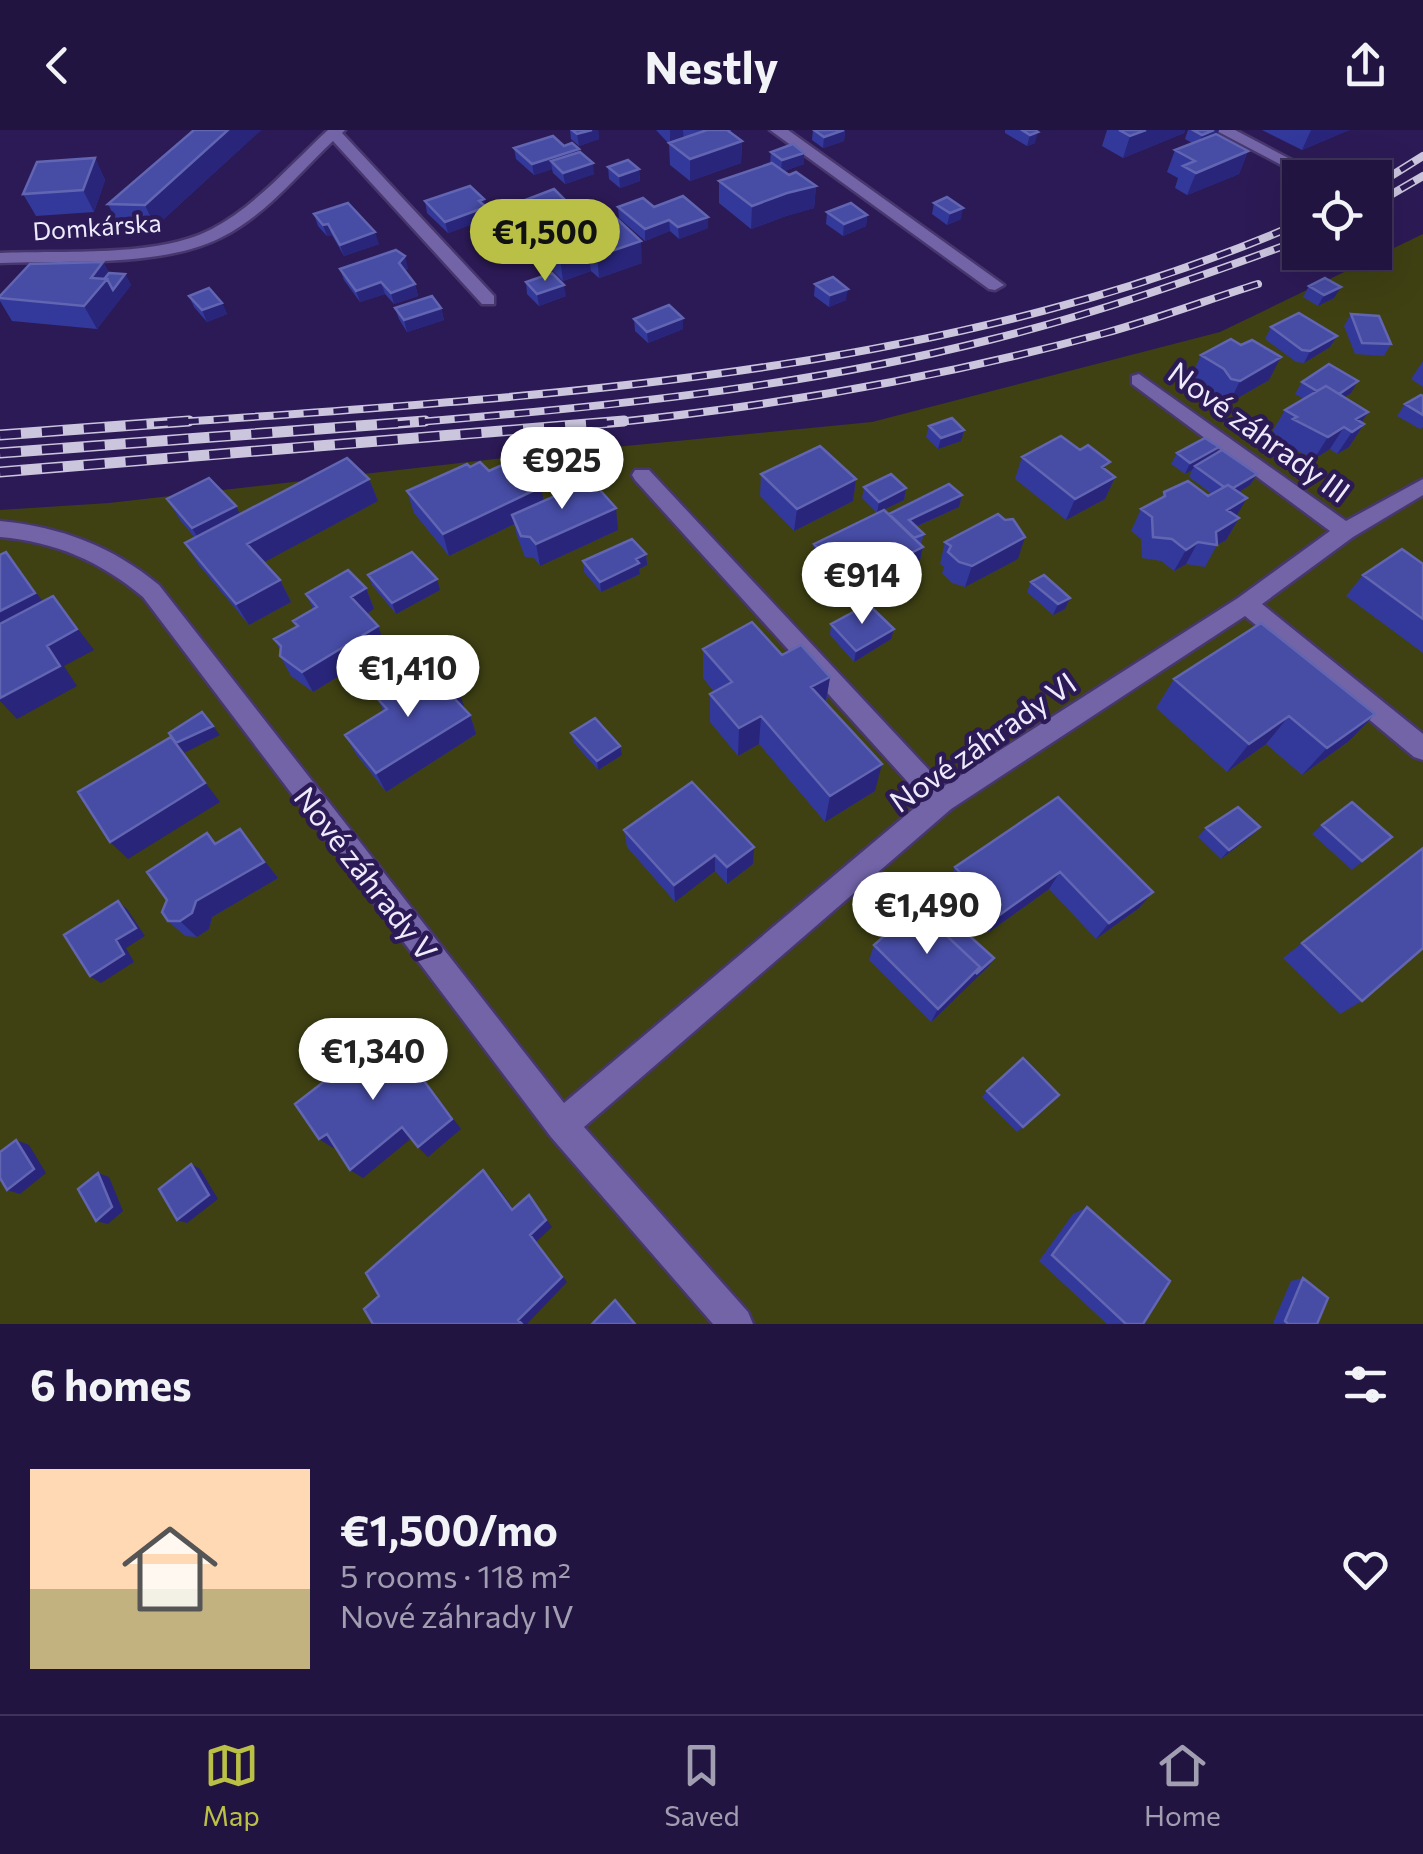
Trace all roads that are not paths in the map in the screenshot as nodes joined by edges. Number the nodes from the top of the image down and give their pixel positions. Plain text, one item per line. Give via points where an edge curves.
1 (778, 130) edge
2 (1223, 130) edge
3 (336, 131) edge
4 (1283, 160) edge
5 (0, 258) edge
6 (995, 285) dead end
7 (488, 300) dead end
8 (1139, 380) dead end
9 (642, 475) dead end
10 (1423, 486) edge
11 (0, 529) edge
12 (1345, 531) junction
13 (1246, 604) junction
14 (1423, 749) edge
15 (942, 801) junction
16 (562, 1126) junction
17 (736, 1324) edge

1 - 6 street
2 - 4 street
3 - 5 street, Domkárska via 211,236 163,249
3 - 7 street
8 - 12 street, Nové záhrady III
9 - 15 street
10 - 12 street, Nové záhrady VI
11 - 16 street, Nové záhrady V via 78,544 151,591
12 - 13 street, Nové záhrady VI
13 - 14 street
13 - 15 street, Nové záhrady VI
15 - 16 street, Nové záhrady VI
16 - 17 street, Nové záhrady V

